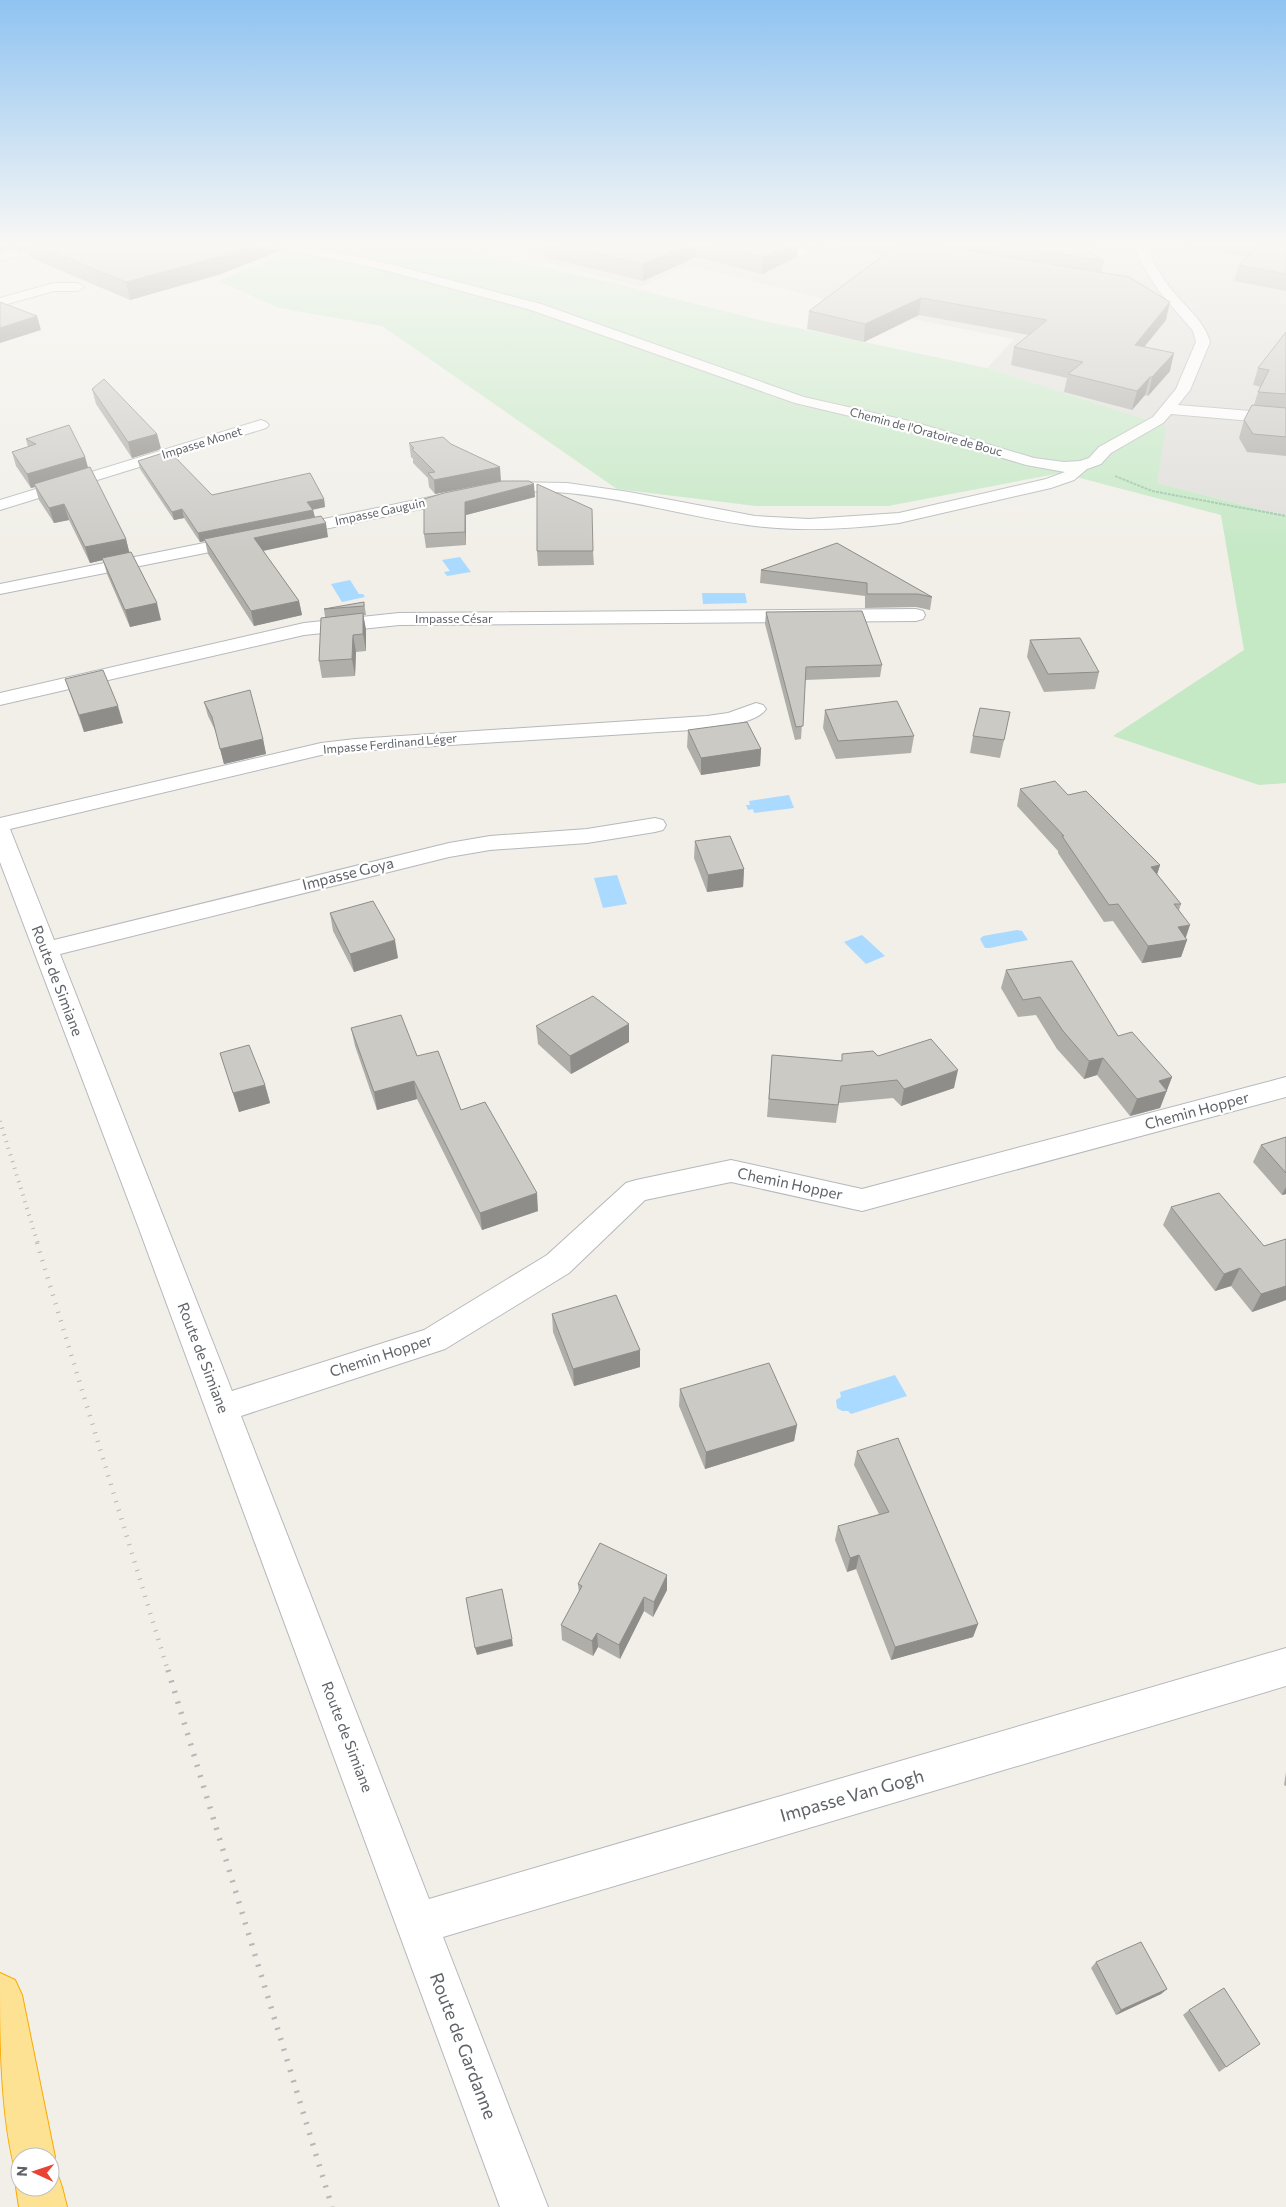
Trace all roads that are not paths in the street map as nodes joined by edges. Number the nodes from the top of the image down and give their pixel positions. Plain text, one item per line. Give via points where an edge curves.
1 (652, 348) edge
2 (1201, 348) edge
3 (1183, 390) junction
4 (1169, 409) junction
5 (1263, 416) junction
6 (1286, 419) edge
7 (261, 425) dead end
8 (1088, 463) junction
9 (0, 505) edge
10 (278, 533) edge
11 (258, 537) edge
12 (0, 589) edge
13 (916, 616) dead end
14 (0, 700) edge
15 (756, 709) dead end
16 (0, 824) edge
17 (655, 825) dead end
18 (0, 832) edge
19 (45, 950) junction
20 (1286, 1087) edge
21 (222, 1408) junction
22 (1286, 1667) edge
23 (410, 1905) junction
24 (0, 1995) edge
25 (30, 2147) edge
26 (524, 2207) edge

1 - 8 street, Chemin de l'Oratoire de Bouc via 800,400 908,425 1032,462 1064,467
2 - 3 street
3 - 4 street
3 - 5 street
4 - 5 street
4 - 8 street via 1158,420
5 - 6 street
7 - 9 street, Impasse Monet
8 - 10 street, Impasse Gauguin via 1051,484 882,520 825,524 755,521 581,488 530,485 503,487
11 - 12 street
13 - 14 street, Impasse César via 399,619 304,629
15 - 16 street, Impasse Ferdinand Léger via 743,716 717,721 322,749
17 - 19 street, Impasse Goya via 587,836 490,843 449,850
18 - 19 street, Route de Simiane
19 - 21 street, Route de Simiane
20 - 21 street, Chemin Hopper via 862,1200 731,1171 636,1192 558,1264 434,1340
21 - 23 street, Route de Simiane
22 - 23 street, Impasse Van Gogh
23 - 26 street, Route de Gardanne
24 - 25 highway

